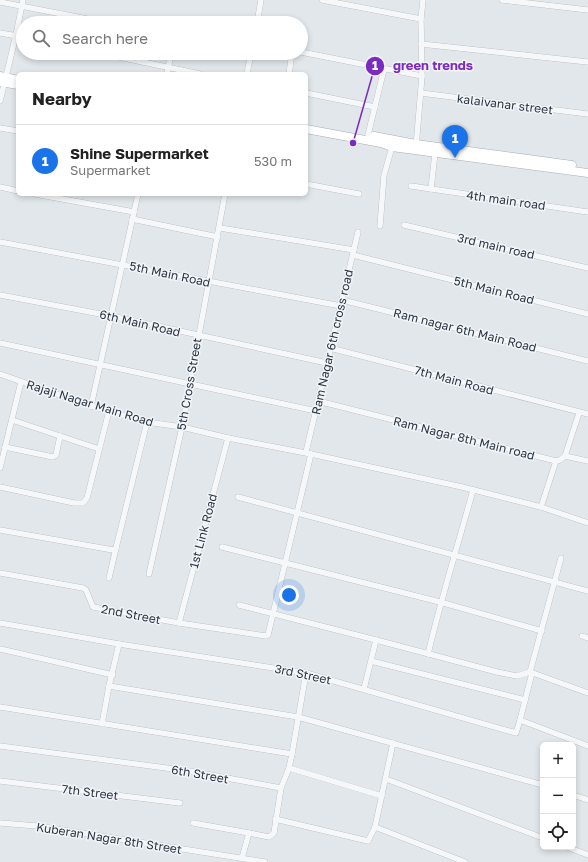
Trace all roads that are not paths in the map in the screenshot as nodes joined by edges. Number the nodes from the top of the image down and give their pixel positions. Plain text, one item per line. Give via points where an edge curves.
1 (261, 0) edge
2 (322, 0) edge
3 (423, 0) edge
4 (502, 0) edge
5 (0, 2) edge
6 (22, 3) edge
7 (588, 10) edge
8 (20, 16) edge
9 (78, 16) edge
10 (258, 16) edge
11 (421, 19) junction
12 (0, 33) edge
13 (16, 35) joint
14 (421, 44) junction
15 (308, 53) edge
16 (132, 60) edge
17 (170, 60) edge
18 (250, 60) edge
19 (291, 60) edge
20 (588, 62) edge
21 (168, 68) junction
22 (384, 69) junction
23 (167, 72) edge
24 (189, 72) edge
25 (247, 72) edge
26 (289, 72) edge
27 (422, 76) junction
28 (3, 80) edge
29 (16, 80) edge
30 (16, 85) edge
31 (308, 93) edge
32 (421, 93) junction
33 (0, 101) edge
34 (375, 107) junction
35 (588, 114) edge
36 (308, 123) edge
37 (0, 128) edge
38 (308, 129) edge
39 (16, 131) edge
40 (368, 135) junction
41 (392, 147) junction
42 (416, 147) junction
43 (435, 153) junction
44 (588, 168) edge
45 (588, 173) edge
46 (308, 184) edge
47 (411, 186) dead end
48 (0, 187) edge
49 (431, 189) junction
50 (16, 191) edge
51 (359, 194) dead end
52 (46, 196) edge
53 (138, 196) edge
54 (225, 196) edge
55 (134, 212) junction
56 (588, 212) edge
57 (132, 220) junction
58 (404, 225) dead end
59 (380, 226) dead end
60 (220, 228) junction
61 (358, 232) dead end
62 (218, 237) junction
63 (0, 242) edge
64 (353, 253) junction
65 (123, 264) junction
66 (588, 268) edge
67 (210, 282) junction
68 (0, 295) edge
69 (341, 303) junction
70 (588, 314) edge
71 (111, 316) junction
72 (198, 336) junction
73 (0, 344) edge
74 (330, 348) junction
75 (588, 361) edge
76 (327, 362) junction
77 (100, 364) junction
78 (0, 374) edge
79 (21, 382) junction
80 (190, 383) junction
81 (318, 401) junction
82 (91, 406) junction
83 (109, 411) junction
84 (316, 411) junction
85 (579, 412) junction
86 (588, 414) edge
87 (12, 420) junction
88 (147, 422) junction
89 (182, 427) junction
90 (60, 436) junction
91 (228, 438) junction
92 (5, 447) junction
93 (99, 449) junction
94 (309, 453) junction
95 (565, 456) junction
96 (556, 461) junction
97 (588, 461) edge
98 (0, 468) edge
99 (0, 487) edge
100 (473, 490) junction
101 (238, 497) dead end
102 (541, 507) junction
103 (297, 512) junction
104 (588, 523) edge
105 (0, 530) edge
106 (222, 547) dead end
107 (116, 548) junction
108 (456, 555) junction
109 (561, 558) dead end
110 (284, 563) junction
111 (0, 573) edge
112 (149, 574) dead end
113 (108, 578) dead end
114 (556, 583) junction
115 (588, 591) edge
116 (440, 602) junction
117 (239, 605) dead end
118 (273, 613) junction
119 (0, 623) edge
120 (179, 624) junction
121 (542, 631) junction
122 (376, 640) junction
123 (119, 644) junction
124 (0, 649) edge
125 (428, 654) junction
126 (371, 661) junction
127 (306, 673) junction
128 (531, 673) junction
129 (113, 675) junction
130 (109, 686) junction
131 (364, 689) junction
132 (588, 693) edge
133 (525, 700) junction
134 (0, 706) edge
135 (298, 717) junction
136 (520, 720) junction
137 (102, 724) junction
138 (393, 743) junction
139 (0, 746) edge
140 (588, 746) edge
141 (292, 754) junction
142 (288, 768) junction
143 (386, 779) junction
144 (0, 781) edge
145 (540, 784) edge
146 (281, 788) junction
147 (382, 796) junction
148 (576, 796) edge
149 (588, 800) edge
150 (180, 803) dead end
151 (275, 819) junction
152 (0, 823) edge
153 (194, 823) dead end
154 (375, 827) junction
155 (249, 833) junction
156 (540, 837) edge
157 (575, 850) edge
158 (588, 855) edge
159 (242, 858) junction
160 (264, 862) edge
161 (465, 862) edge

1 - 10 street
2 - 11 street
3 - 11 street
4 - 7 street
5 - 6 street
6 - 8 street
6 - 9 street
11 - 14 street
12 - 13 street
13 - 28 street
14 - 20 street
14 - 27 street
15 - 22 street
16 - 21 street
17 - 21 street
18 - 25 street
19 - 26 street
21 - 23 street
21 - 24 street
22 - 27 street
22 - 34 street
27 - 32 street
28 - 29 main road
28 - 30 main road
28 - 33 street
31 - 34 street
32 - 35 street, kalaivanar street
32 - 42 street
34 - 40 street
36 - 40 main road
37 - 39 street
38 - 41 main road
40 - 42 main road
41 - 42 main road
41 - 59 street via 384,175
42 - 43 main road
42 - 44 main road
43 - 45 main road
43 - 49 street
46 - 51 street
47 - 49 street, 4th main road
48 - 50 street
49 - 56 street, 4th main road
52 - 55 street
53 - 55 street
54 - 60 street, 5th Cross Street
55 - 57 street
57 - 62 street
57 - 65 street
58 - 66 street, 3rd main road
60 - 62 street, 5th Cross Street
60 - 64 street, 5th Main Road
61 - 64 street, Ram Nagar 6th cross road
62 - 67 street, 5th Cross Street
63 - 65 street, 5th Main Road
64 - 69 street, Ram Nagar 6th cross road
64 - 70 street, 5th Main Road
65 - 67 street, 5th Main Road
65 - 71 street
67 - 69 street, 5th Main Road
67 - 72 street, 5th Cross Street
68 - 71 street, 6th Main Road
69 - 74 street, Ram Nagar 6th cross road
69 - 75 street, Ram nagar 6th Main Road
71 - 72 street, 6th Main Road
71 - 77 street
72 - 76 street, 6th Main Road
72 - 80 street, 5th Cross Street
73 - 77 street
74 - 76 street, Ram Nagar 6th cross road
74 - 85 street, 7th Main Road
76 - 81 street, Ram Nagar 6th cross road
77 - 80 street
77 - 82 street
78 - 79 street, Rajaji Nagar Main Road
79 - 82 street, Rajaji Nagar Main Road
79 - 87 street
80 - 84 street
80 - 89 street, 5th Cross Street
81 - 84 street, Ram Nagar 6th cross road
81 - 96 street, Ram Nagar 8th Main road
82 - 83 street, Rajaji Nagar Main Road
83 - 88 street, Rajaji Nagar Main Road
83 - 93 street
84 - 94 street, Ram Nagar 6th cross road
85 - 86 street, 7th Main Road
85 - 95 street
87 - 90 street
87 - 92 street
88 - 89 street, Rajaji Nagar Main Road
88 - 107 street
89 - 91 street, Rajaji Nagar Main Road
89 - 112 street, 5th Cross Street
90 - 92 street via 56,455 53,457
90 - 93 street
91 - 94 street, Rajaji Nagar Main Road
91 - 120 street, 1st Link Road
92 - 98 street
93 - 99 street via 87,498 83,503
94 - 100 street, Rajaji Nagar Main Road
94 - 103 street, Ram Nagar 6th cross road
95 - 96 street
95 - 97 street
96 - 102 street
100 - 102 street, Rajaji Nagar Main Road
100 - 108 street
101 - 103 street
102 - 104 street, Rajaji Nagar Main Road
103 - 108 street
103 - 110 street, Ram Nagar 6th cross road
105 - 107 street via 113,550
106 - 110 street
107 - 113 street
108 - 114 street
108 - 116 street
109 - 114 street
110 - 116 street
110 - 118 street, Ram Nagar 6th cross road
111 - 120 street, 2nd Street via 83,588 93,607
114 - 115 street
114 - 121 street
116 - 121 street
116 - 125 street
117 - 118 street
118 - 120 street, Ram Nagar 6th cross road via 268,635 263,637
118 - 122 street
119 - 123 street, 3rd Street
121 - 128 street
122 - 125 street
122 - 126 street
123 - 127 street, 3rd Street
123 - 129 street
124 - 129 street
125 - 128 street via 516,676
126 - 131 street
126 - 133 street
127 - 131 street, 3rd Street
127 - 135 street
128 - 132 street
128 - 133 street
129 - 130 street
130 - 135 street
130 - 137 street
131 - 136 street, 3rd Street via 516,733
133 - 136 street
134 - 137 street
135 - 138 street
135 - 141 street
136 - 140 street
137 - 141 street
138 - 143 street
138 - 145 street
139 - 146 street, 6th Street via 189,771
141 - 142 street
142 - 146 street
142 - 147 street
143 - 147 street
143 - 156 street
144 - 150 street, 7th Street
146 - 151 street
147 - 154 street
148 - 149 street
151 - 154 street via 366,842
151 - 155 street via 272,836
152 - 159 street, Kuberan Nagar 8th Street via 37,826
153 - 155 street
154 - 161 street
155 - 159 street
157 - 158 street
159 - 160 street, Kuberan Nagar 8th Street

